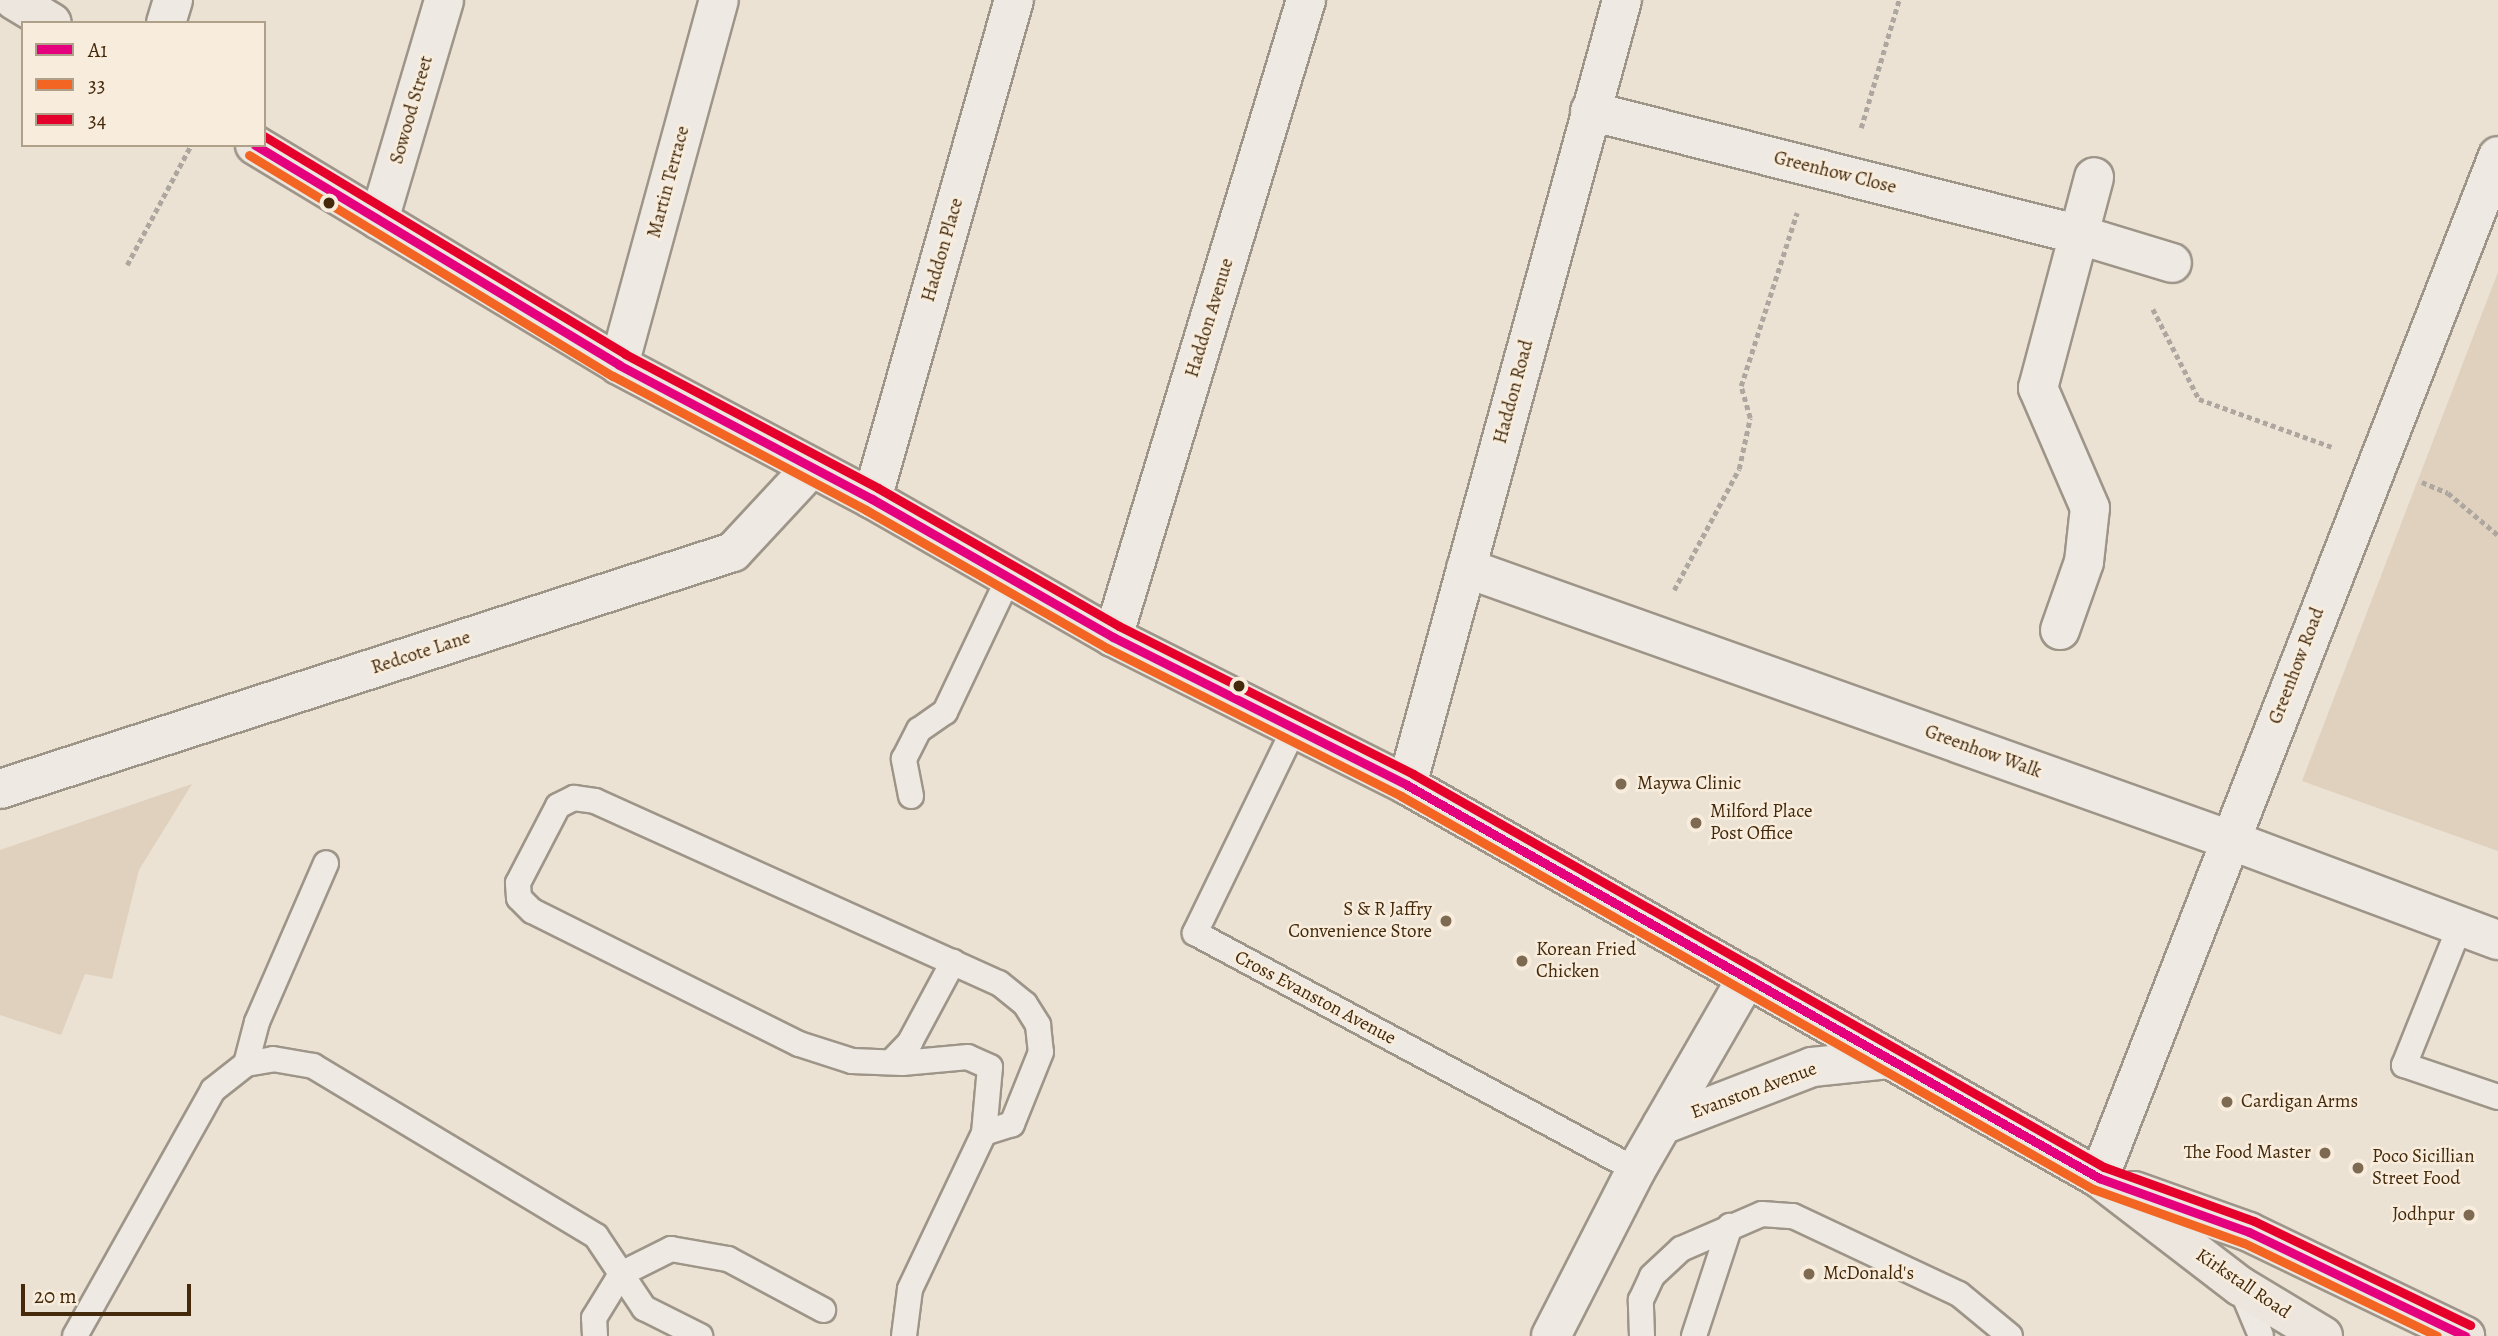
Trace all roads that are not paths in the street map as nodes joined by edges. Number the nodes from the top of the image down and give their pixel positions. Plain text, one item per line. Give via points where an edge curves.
1 (14, 0) edge
2 (173, 0) edge
3 (444, 0) edge
4 (719, 0) edge
5 (1014, 0) edge
6 (1306, 0) edge
7 (1622, 0) edge
8 (48, 21) edge
9 (167, 21) edge
10 (1590, 111) junction
11 (258, 147) edge
12 (2498, 156) edge
13 (2094, 177) dead end
14 (379, 220) junction
15 (2080, 235) junction
16 (2172, 263) dead end
17 (619, 365) junction
18 (811, 468) junction
19 (872, 499) junction
20 (1466, 568) junction
21 (1009, 577) junction
22 (2060, 630) dead end
23 (1113, 637) junction
24 (1294, 729) junction
25 (1407, 785) junction
26 (0, 789) edge
27 (911, 796) dead end
28 (2230, 839) junction
29 (326, 863) dead end
30 (2460, 926) junction
31 (2498, 940) edge
32 (954, 962) junction
33 (1747, 978) junction
34 (1889, 1059) junction
35 (891, 1062) junction
36 (247, 1064) junction
37 (2498, 1097) edge
38 (1662, 1125) junction
39 (984, 1133) junction
40 (1636, 1170) junction
41 (2099, 1178) junction
42 (1730, 1226) junction
43 (621, 1274) junction
44 (2239, 1286) junction
45 (823, 1310) dead end
46 (75, 1336) edge
47 (595, 1336) edge
48 (700, 1336) edge
49 (904, 1336) edge
50 (1551, 1336) edge
51 (1642, 1336) edge
52 (1693, 1336) edge
53 (2010, 1336) edge
54 (2261, 1336) edge
55 (2323, 1336) edge
56 (2465, 1336) edge

1 - 8 main road
2 - 9 street
3 - 14 street, Sowood Street
4 - 17 street, Martin Terrace
5 - 19 street, Haddon Place
6 - 23 street, Haddon Avenue
7 - 10 street, Haddon Road
10 - 15 street, Greenhow Close
10 - 20 street, Haddon Road
11 - 14 main road, Kirkstall Road
12 - 28 street, Greenhow Road
13 - 15 street
14 - 17 main road, Kirkstall Road
15 - 16 street, Greenhow Close
15 - 22 street via 2038,388 2090,508 2084,562
17 - 18 main road, Kirkstall Road
18 - 19 main road, Kirkstall Road
18 - 26 street, Redcote Lane via 733,552
19 - 21 main road, Kirkstall Road
20 - 25 street, Haddon Road
20 - 28 street, Greenhow Walk
21 - 23 main road, Kirkstall Road
21 - 27 lane via 944,712 919,730 904,759
23 - 24 main road, Kirkstall Road
24 - 25 main road, Kirkstall Road
24 - 40 lane, Cross Evanston Avenue via 1195,933
25 - 33 main road, Kirkstall Road
28 - 30 street, Greenhow Walk
28 - 41 street, Greenhow Road
29 - 36 lane via 257,1021
30 - 31 street, Greenhow Walk
30 - 37 lane via 2404,1065
32 - 35 lane via 910,1042
32 - 35 lane via 595,801 574,798 558,806 518,883 519,898 531,911 799,1044 852,1061
32 - 39 lane via 999,983 1025,1004 1038,1025 1041,1052 1012,1124
33 - 34 main road, Kirkstall Road
33 - 38 street, Evanston Avenue
34 - 38 street, Evanston Avenue via 1812,1067
34 - 41 main road, Kirkstall Road
35 - 39 lane via 968,1057 990,1067
36 - 43 lane via 273,1059 313,1066 596,1236
36 - 46 lane via 213,1090
38 - 40 street, Evanston Avenue
39 - 49 lane via 910,1289
40 - 50 street, Evanston Avenue
41 - 44 main road, Kirkstall Road
41 - 56 main road, Kirkstall Road via 2249,1232
42 - 51 lane via 1681,1249 1652,1276 1641,1300
42 - 52 lane
42 - 53 lane via 1762,1214 1793,1216 1959,1294
43 - 45 lane via 671,1249 729,1259
43 - 47 lane via 594,1318
43 - 48 lane via 644,1308
44 - 54 lane
44 - 55 main road, Kirkstall Road

